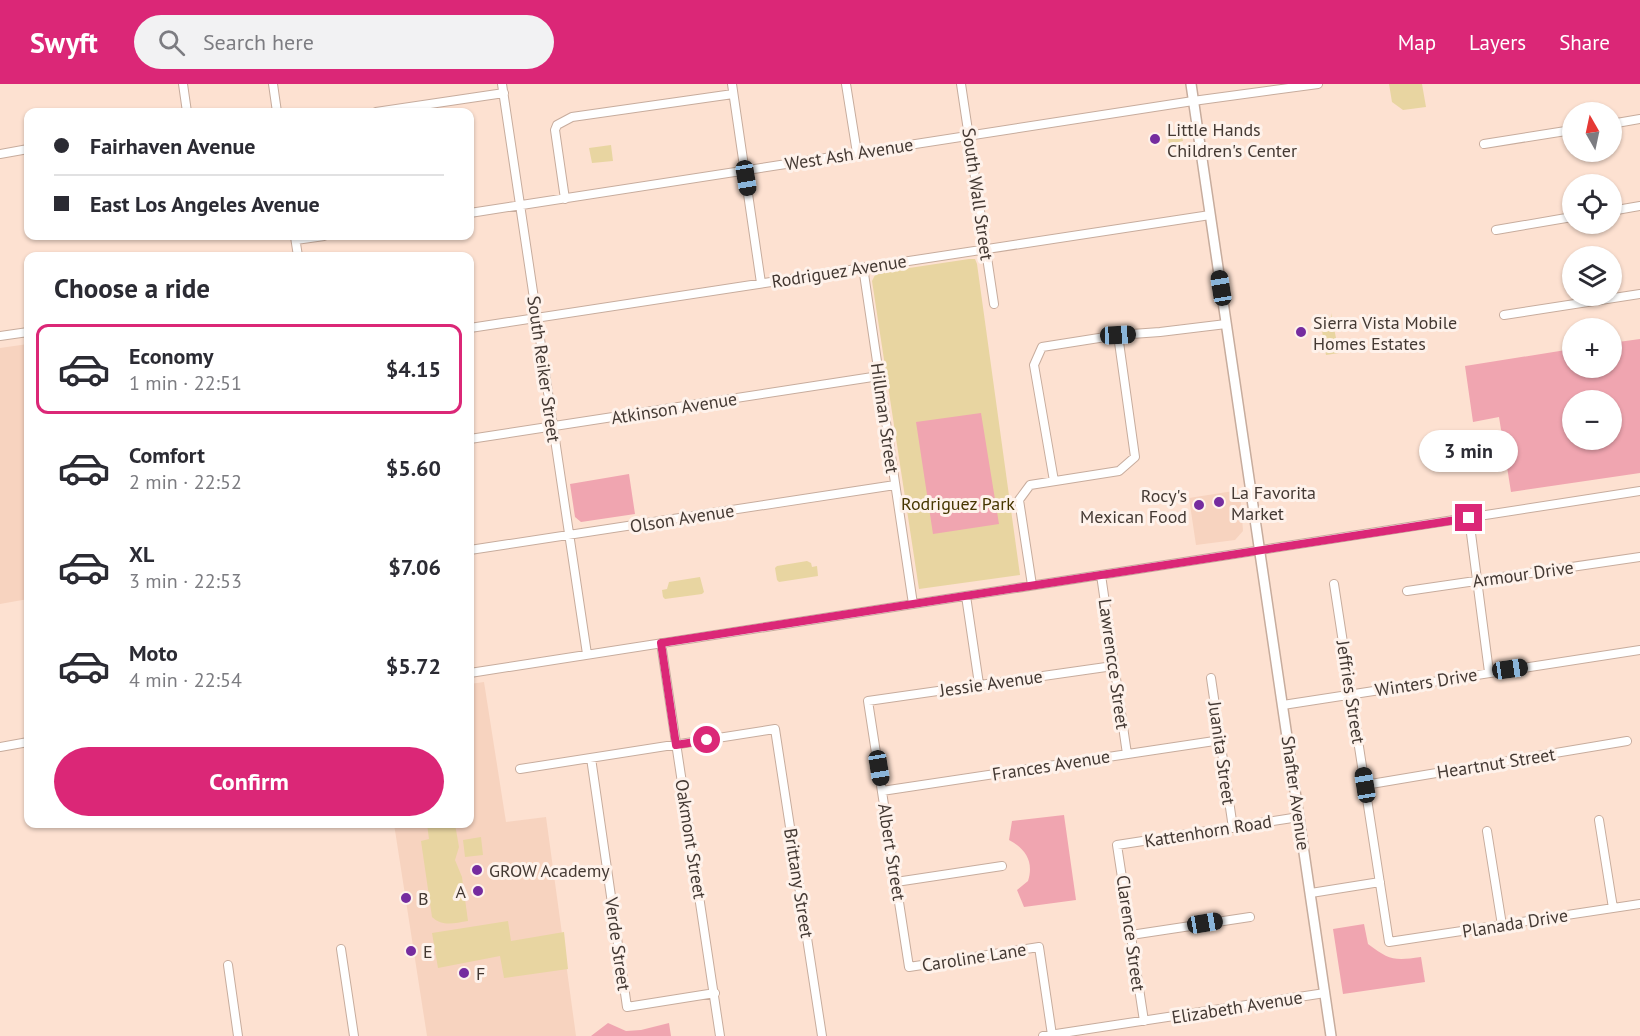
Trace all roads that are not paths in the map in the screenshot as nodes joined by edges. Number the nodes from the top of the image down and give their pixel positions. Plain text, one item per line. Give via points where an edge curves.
1 (183, 84) edge
2 (273, 84) edge
3 (732, 84) edge
4 (846, 84) edge
5 (961, 84) edge
6 (1191, 84) edge
7 (1318, 84) edge
8 (503, 88) edge
9 (733, 94) junction
10 (1193, 101) junction
11 (186, 108) edge
12 (276, 108) edge
13 (397, 108) edge
14 (1640, 119) edge
15 (1622, 122) edge
16 (1562, 132) edge
17 (969, 136) junction
18 (1484, 144) dead end
19 (24, 150) edge
20 (857, 153) junction
21 (0, 154) edge
22 (745, 170) junction
23 (565, 199) junction
24 (520, 205) junction
25 (1640, 206) edge
26 (1622, 209) edge
27 (474, 212) edge
28 (1210, 215) junction
29 (1562, 219) edge
30 (1496, 230) dead end
31 (986, 248) junction
32 (863, 267) junction
33 (761, 283) junction
34 (1640, 294) edge
35 (994, 304) dead end
36 (1504, 315) dead end
37 (537, 318) junction
38 (1226, 324) junction
39 (474, 327) edge
40 (24, 333) edge
41 (1118, 335) junction
42 (0, 336) edge
43 (879, 376) junction
44 (553, 426) junction
45 (474, 438) edge
46 (1054, 481) junction
47 (895, 485) junction
48 (1640, 491) edge
49 (1469, 518) junction
50 (569, 536) junction
51 (474, 549) edge
52 (1260, 550) junction
53 (1640, 557) edge
54 (1101, 575) junction
55 (1476, 580) junction
56 (1334, 584) dead end
57 (1032, 585) junction
58 (1407, 591) dead end
59 (966, 596) junction
60 (913, 604) junction
61 (661, 643) junction
62 (1640, 650) edge
63 (587, 654) junction
64 (1113, 666) junction
65 (474, 671) edge
66 (1489, 672) junction
67 (1211, 678) dead end
68 (979, 684) junction
69 (1351, 694) junction
70 (868, 701) joint
71 (1283, 705) junction
72 (1221, 740) junction
73 (1627, 741) dead end
74 (24, 743) edge
75 (676, 745) junction
76 (0, 747) edge
77 (1127, 754) junction
78 (591, 758) junction
79 (520, 769) dead end
80 (1365, 785) junction
81 (882, 790) junction
82 (1299, 817) junction
83 (1599, 820) dead end
84 (1233, 828) junction
85 (1487, 831) dead end
86 (1118, 845) joint
87 (1002, 866) dead end
88 (896, 882) junction
89 (1380, 882) junction
90 (1311, 893) junction
91 (1640, 904) edge
92 (1613, 908) junction
93 (1250, 916) dead end
94 (1502, 925) junction
95 (1131, 935) junction
96 (1389, 942) joint
97 (341, 949) dead end
98 (228, 965) dead end
99 (909, 967) joint
100 (715, 993) junction
101 (1325, 993) junction
102 (1144, 1021) junction
103 (1047, 1035) edge
104 (238, 1036) edge
105 (354, 1036) edge
106 (720, 1036) edge
107 (822, 1036) edge
108 (1331, 1036) edge

1 - 11 street
2 - 12 street
3 - 9 street
4 - 20 street
5 - 17 street, South Wall Street
6 - 10 main road, Shafter Avenue
7 - 10 street, West Ash Avenue
8 - 13 street
8 - 24 street, South Reiker Street
9 - 22 street
9 - 23 street via 572,117 557,125
10 - 17 street, West Ash Avenue
10 - 28 main road, Shafter Avenue
14 - 15 street
16 - 18 street
17 - 20 street, West Ash Avenue
17 - 31 street, South Wall Street
19 - 21 street
20 - 22 street, West Ash Avenue
22 - 23 street, West Ash Avenue
22 - 33 street
23 - 24 street, West Ash Avenue
24 - 27 street, West Ash Avenue
24 - 37 street, South Reiker Street
25 - 26 street
28 - 31 street, Rodriguez Avenue
28 - 38 main road, Shafter Avenue
29 - 30 street
31 - 32 street, Rodriguez Avenue
31 - 35 street, South Wall Street
32 - 33 street, Rodriguez Avenue
32 - 43 street, Hillman Street
33 - 37 street, Rodriguez Avenue
34 - 36 street
37 - 39 street, Rodriguez Avenue
37 - 44 street, South Reiker Street
38 - 41 street
38 - 52 main road, Shafter Avenue
40 - 42 street
41 - 46 street via 1135,457 1119,471
41 - 46 street via 1042,347 1034,365
43 - 44 street, Atkinson Avenue
43 - 47 street, Hillman Street
44 - 45 street, Atkinson Avenue
44 - 50 street, South Reiker Street
46 - 57 street via 1030,485 1019,500
47 - 50 street, Olson Avenue
47 - 60 street, Hillman Street
48 - 49 street
49 - 52 street
49 - 55 street
50 - 51 street, Olson Avenue
50 - 63 street, South Reiker Street
52 - 54 street
52 - 71 main road, Shafter Avenue
53 - 55 street, Armour Drive
54 - 57 street
54 - 64 street, Lawrencce Street
55 - 58 street, Armour Drive
55 - 66 street
56 - 69 street, Jeffries Street
57 - 59 street
59 - 60 street
59 - 68 street
60 - 61 street
61 - 63 street
61 - 75 street, Oakmont Street
62 - 66 street, Winters Drive
63 - 65 street
64 - 68 street, Jessie Avenue
64 - 77 street, Lawrencce Street
66 - 69 street, Winters Drive
67 - 72 street, Juanita Street
68 - 70 street, Jessie Avenue
69 - 71 street, Winters Drive
69 - 80 street, Jeffries Street
70 - 81 street, Albert Street
71 - 82 main road, Shafter Avenue
72 - 77 street, Frances Avenue
72 - 84 street, Juanita Street
73 - 80 street, Heartnut Street
74 - 76 street
75 - 78 street
75 - 100 street, Oakmont Street
75 - 107 street, Brittany Street via 775,729
77 - 81 street, Frances Avenue
78 - 79 street
78 - 100 street, Verde Street via 627,1007
80 - 89 street, Jeffries Street
81 - 88 street, Albert Street
82 - 84 street, Kattenhorn Road
82 - 90 main road, Shafter Avenue
83 - 92 street
84 - 86 street, Kattenhorn Road
85 - 94 street
86 - 95 street, Clarence Street
87 - 88 street
88 - 99 street, Albert Street
89 - 90 street
89 - 96 street, Jeffries Street
90 - 101 main road, Shafter Avenue
91 - 92 street, Planada Drive
92 - 94 street, Planada Drive
93 - 95 street
94 - 96 street, Planada Drive
95 - 102 street, Clarence Street
97 - 105 street
98 - 104 street
99 - 103 street, Caroline Lane via 1039,947
100 - 106 street, Oakmont Street
101 - 102 street, Elizabeth Avenue
101 - 108 main road, Shafter Avenue
102 - 103 street, Elizabeth Avenue

